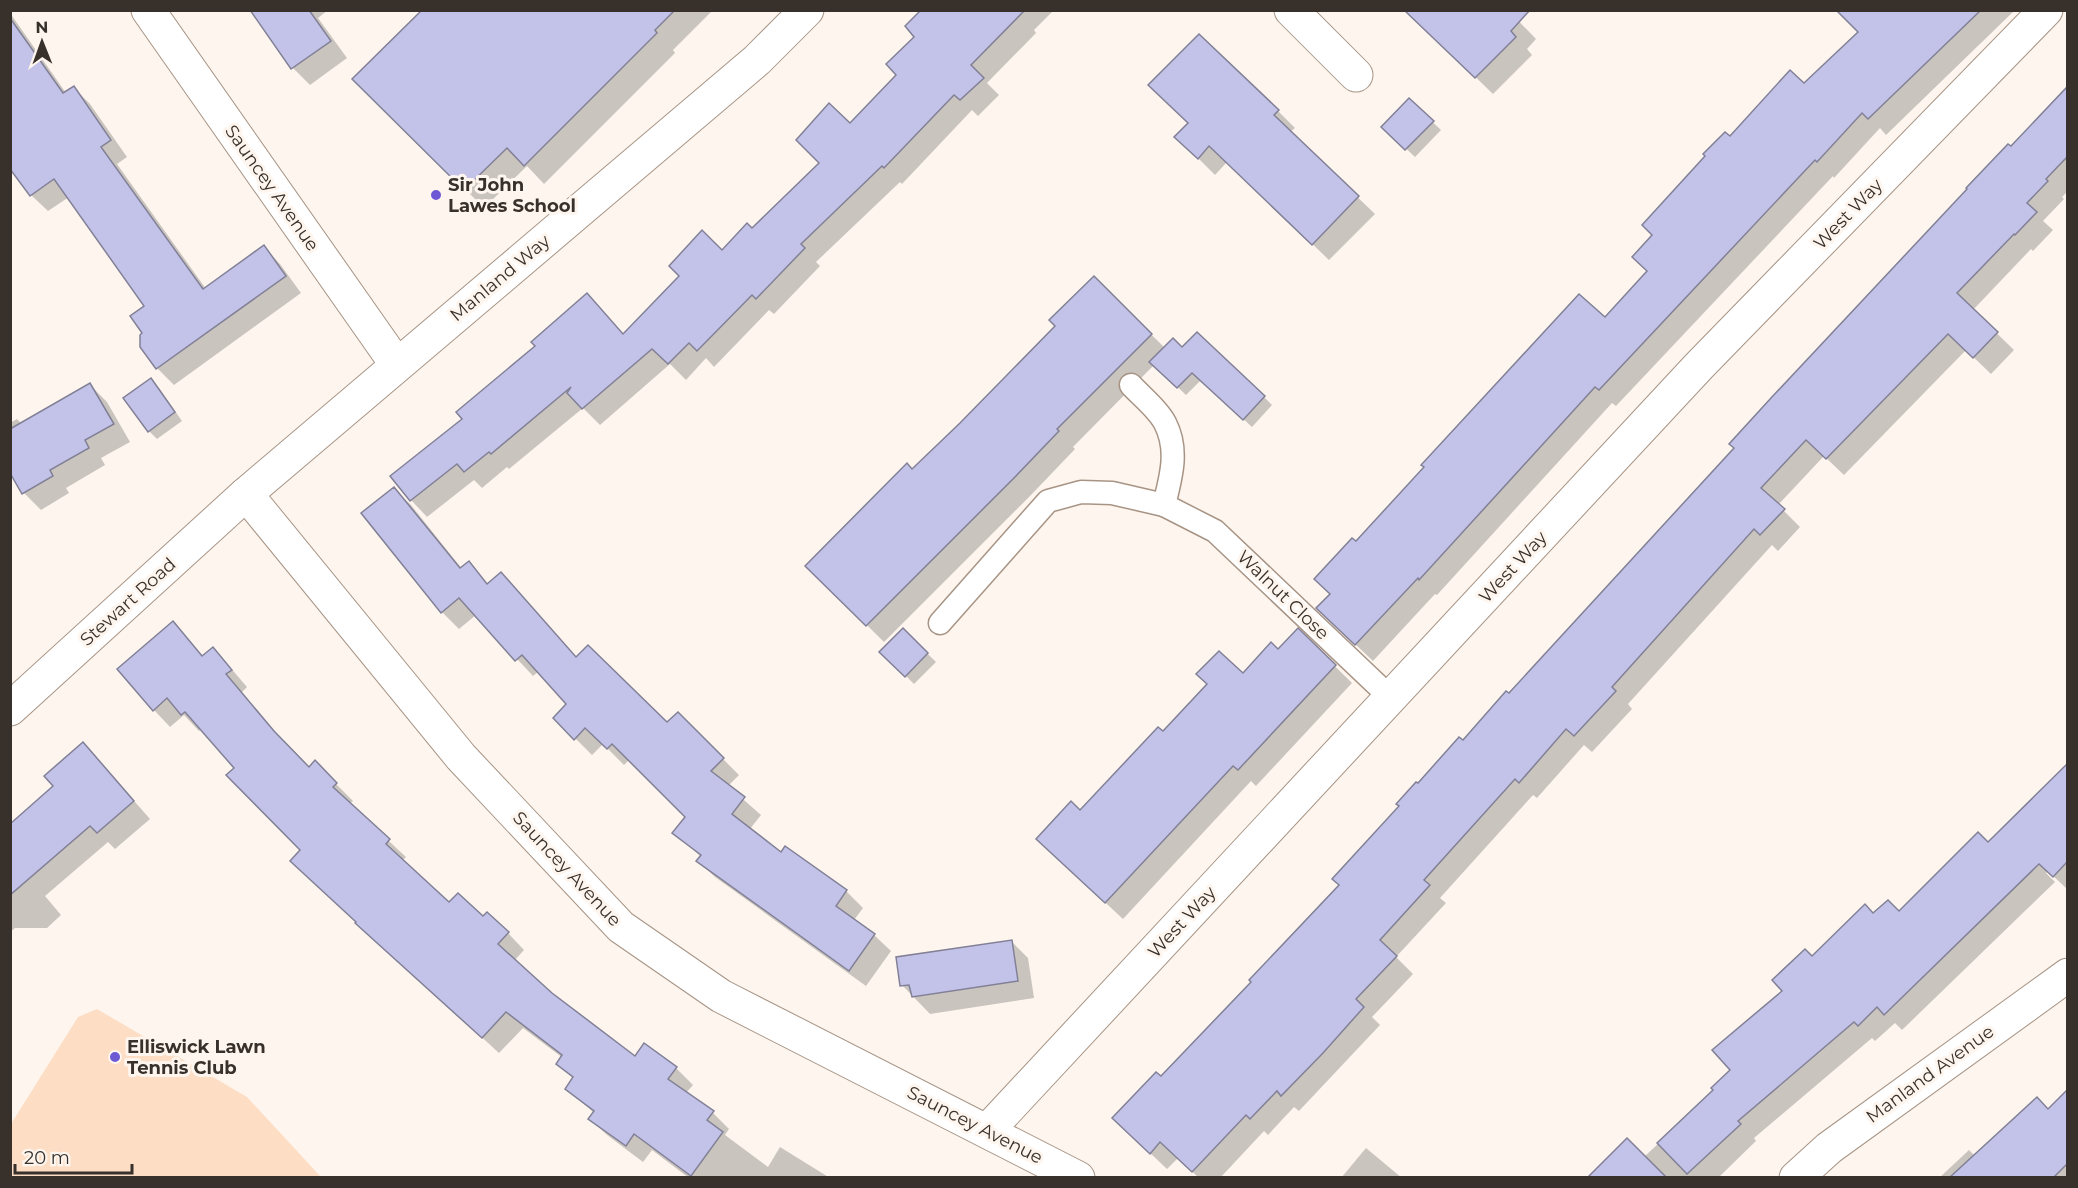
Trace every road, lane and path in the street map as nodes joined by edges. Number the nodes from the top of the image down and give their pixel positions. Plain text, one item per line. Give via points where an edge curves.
1 (148, 10) edge
2 (807, 10) edge
3 (1291, 10) edge
4 (2046, 10) edge
5 (1356, 75) dead end
6 (398, 365) junction
7 (1131, 385) dead end
8 (246, 494) junction
9 (1164, 505) junction
10 (940, 623) dead end
11 (1392, 699) junction
12 (10, 709) edge
13 (2067, 975) edge
14 (988, 1130) junction
15 (1078, 1178) edge
16 (1796, 1178) edge

1 - 6 street, Sauncey Avenue
2 - 6 street, Manland Way via 756,60
3 - 5 street
4 - 11 street, West Way via 1700,366
6 - 8 street, Manland Way
7 - 9 lane via 1164,422 1172,442 1174,464
8 - 12 street, Stewart Road
8 - 14 street, Sauncey Avenue via 461,757 621,927 721,996
9 - 10 lane, Walnut Close via 1112,493 1081,492 1048,501
9 - 11 lane, Walnut Close via 1215,531
11 - 14 street, West Way
13 - 16 street, Manland Avenue via 1829,1148
14 - 15 street, Sauncey Avenue

